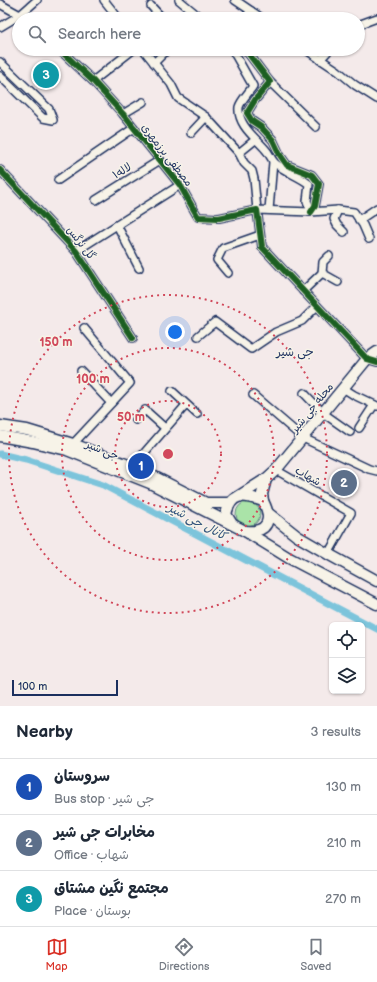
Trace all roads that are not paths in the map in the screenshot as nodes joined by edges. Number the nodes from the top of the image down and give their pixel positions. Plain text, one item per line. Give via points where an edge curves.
1 (37, 0) edge
2 (180, 0) edge
3 (235, 0) edge
4 (105, 1) edge
5 (0, 4) edge
6 (151, 6) dead end
7 (251, 11) edge
8 (15, 12) edge
9 (23, 12) edge
10 (114, 12) edge
11 (157, 12) edge
12 (193, 12) edge
13 (377, 18) edge
14 (12, 20) edge
15 (365, 22) edge
16 (0, 27) edge
17 (66, 56) edge
18 (125, 56) edge
19 (148, 56) edge
20 (161, 56) edge
21 (236, 56) edge
22 (251, 56) edge
23 (315, 56) edge
24 (324, 56) edge
25 (320, 60) junction
26 (0, 62) edge
27 (154, 63) junction
28 (0, 76) edge
29 (93, 81) junction
30 (270, 82) junction
31 (377, 99) edge
32 (143, 102) dead end
33 (123, 114) junction
34 (206, 117) junction
35 (316, 127) dead end
36 (134, 128) junction
37 (191, 133) dead end
38 (255, 140) junction
39 (239, 153) junction
40 (160, 160) junction
41 (273, 162) junction
42 (0, 170) edge
43 (58, 180) dead end
44 (180, 185) junction
45 (96, 200) dead end
46 (377, 208) edge
47 (257, 210) junction
48 (269, 210) junction
49 (338, 210) junction
50 (311, 212) junction
51 (359, 220) junction
52 (117, 225) junction
53 (344, 232) dead end
54 (260, 235) junction
55 (369, 239) dead end
56 (76, 251) junction
57 (329, 256) dead end
58 (139, 268) dead end
59 (228, 273) dead end
60 (322, 273) junction
61 (338, 282) dead end
62 (303, 291) junction
63 (317, 306) junction
64 (84, 328) dead end
65 (198, 336) dead end
66 (133, 338) dead end
67 (377, 352) edge
68 (367, 359) junction
69 (377, 362) edge
70 (81, 371) dead end
71 (343, 388) junction
72 (172, 391) dead end
73 (304, 393) dead end
74 (253, 395) dead end
75 (111, 403) junction
76 (186, 405) junction
77 (376, 405) edge
78 (323, 413) junction
79 (197, 414) dead end
80 (136, 420) dead end
81 (0, 426) edge
82 (166, 428) junction
83 (359, 428) dead end
84 (350, 432) dead end
85 (0, 436) edge
86 (303, 438) junction
87 (73, 444) junction
88 (132, 467) junction
89 (276, 470) junction
90 (377, 471) edge
91 (266, 479) junction
92 (238, 496) junction
93 (263, 501) junction
94 (230, 503) junction
95 (268, 514) junction
96 (232, 524) junction
97 (245, 531) junction
98 (328, 554) junction
99 (377, 581) edge
100 (377, 604) edge

1 - 9 street
2 - 12 street
3 - 7 street
4 - 10 street
5 - 8 street
6 - 11 street
13 - 15 street
14 - 16 street
17 - 29 street, مصطفی برزمهری
18 - 29 street
19 - 27 street
20 - 27 street
21 - 38 street via 253,86 239,106 240,120
22 - 30 street
23 - 25 street
24 - 25 street
25 - 31 street
26 - 28 street via 49,109 53,120 43,118
27 - 34 street via 171,84 178,98
29 - 33 street, مصطفی برزمهری
30 - 35 street
30 - 50 street via 247,113 273,140 287,165 312,174 319,184 315,206
32 - 33 street
33 - 36 street, مصطفی برزمهری
34 - 37 street
34 - 39 street
36 - 40 street, مصطفی برزمهری
36 - 43 street
38 - 39 street
38 - 41 street via 267,151
39 - 47 street via 252,171
40 - 44 street, مصطفی برزمهری
40 - 45 street, لاله۱
41 - 48 street
41 - 50 street via 309,184 307,201
42 - 56 street, گل نرگس
44 - 47 street, مصطفی برزمهری via 198,217 219,218
44 - 52 street
46 - 51 street
47 - 48 street
47 - 54 street
48 - 50 street
49 - 50 street
49 - 51 street via 354,212
49 - 53 street via 334,219
51 - 55 street
52 - 56 street
52 - 58 street
54 - 59 street via 223,248 218,260
54 - 62 street via 262,247
56 - 66 street, گل نرگس
57 - 60 street via 323,262
60 - 61 street
60 - 62 street
62 - 63 street
63 - 65 street via 302,321 276,332 251,350 215,322
63 - 68 street
64 - 75 street via 130,383
67 - 68 main road, محله جی شیر
68 - 69 street
68 - 71 main road, محله جی شیر
70 - 75 street
71 - 77 street
71 - 78 main road, محله جی شیر
72 - 76 street
73 - 78 street
74 - 86 street
75 - 87 street
76 - 79 street
76 - 82 street
77 - 83 street
78 - 84 street
78 - 86 main road, محله جی شیر
80 - 82 street via 146,410
81 - 87 main road, جی شیر via 27,430
82 - 88 street
85 - 96 main road, جی شیر via 67,450 99,462 150,483
86 - 89 main road, محله جی شیر
86 - 90 street
87 - 88 main road, جی شیر
88 - 94 main road, جی شیر via 206,503
89 - 91 main road, محله جی شیر
89 - 98 street, شهاب via 351,513
91 - 92 main road, محله جی شیر
91 - 93 main road
92 - 93 main road via 249,496
92 - 94 main road
93 - 95 main road
94 - 96 main road via 226,514
95 - 97 main road via 267,524 263,528
95 - 98 main road via 297,536
96 - 97 main road
97 - 100 main road via 289,558
98 - 99 main road

